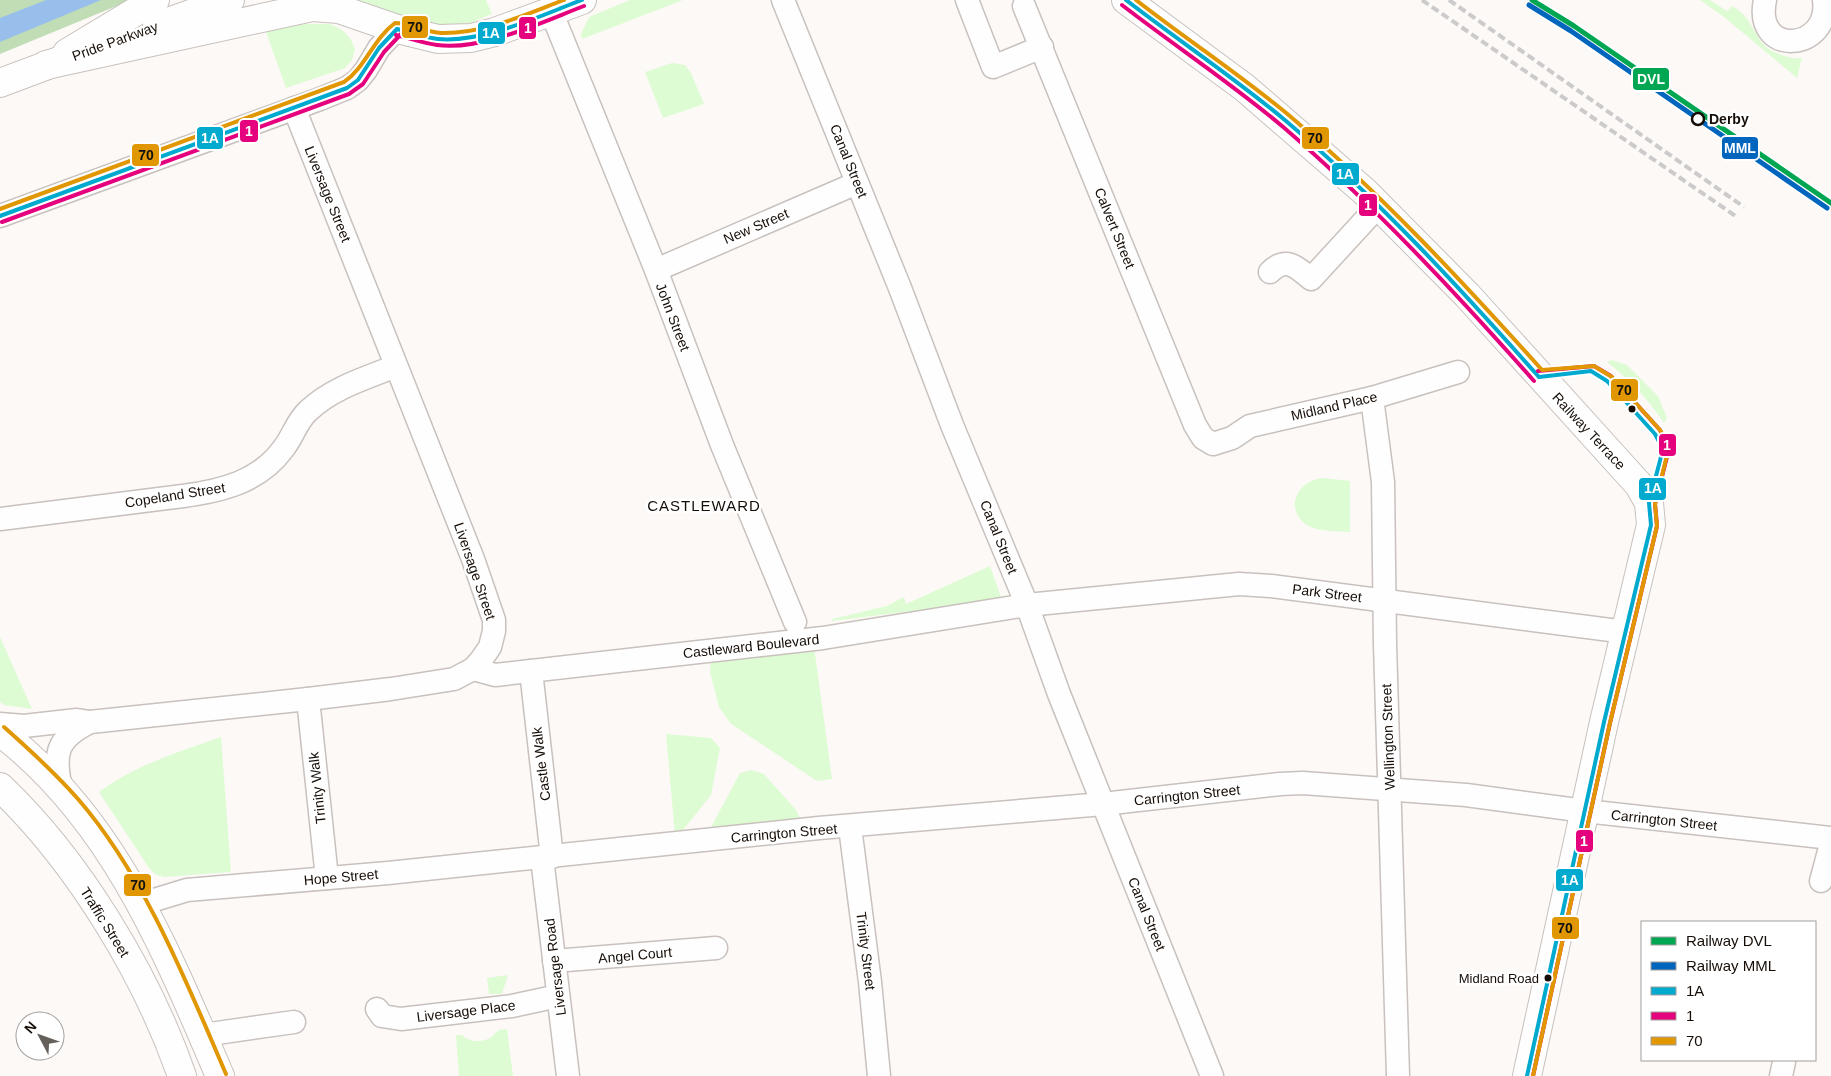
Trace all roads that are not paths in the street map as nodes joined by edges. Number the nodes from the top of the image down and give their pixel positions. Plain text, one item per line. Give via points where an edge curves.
1 (155, 0) edge
2 (230, 0) edge
3 (582, 0) edge
4 (783, 0) edge
5 (968, 0) edge
6 (1126, 0) edge
7 (1765, 0) edge
8 (1826, 5) edge
9 (1024, 6) dead end
10 (551, 11) junction
11 (397, 29) junction
12 (1042, 47) junction
13 (46, 66) junction
14 (0, 83) edge
15 (294, 108) junction
16 (857, 183) junction
17 (1379, 205) junction
18 (0, 216) edge
19 (656, 270) junction
20 (1270, 272) dead end
21 (396, 366) junction
22 (1458, 372) dead end
23 (1372, 398) junction
24 (1213, 444) joint
25 (0, 518) edge
26 (1385, 601) junction
27 (1027, 605) junction
28 (795, 622) dead end
29 (1626, 632) junction
30 (473, 669) junction
31 (531, 671) junction
32 (308, 699) junction
33 (90, 722) junction
34 (0, 724) edge
35 (0, 732) edge
36 (0, 787) edge
37 (61, 788) junction
38 (1390, 790) junction
39 (1103, 804) junction
40 (1585, 811) junction
41 (850, 827) junction
42 (1831, 838) edge
43 (1831, 844) edge
44 (547, 858) junction
45 (327, 878) junction
46 (1821, 880) dead end
47 (141, 904) junction
48 (716, 948) dead end
49 (554, 962) junction
50 (558, 996) junction
51 (377, 1009) dead end
52 (294, 1022) dead end
53 (203, 1036) junction
54 (182, 1076) edge
55 (220, 1076) edge
56 (568, 1076) edge
57 (879, 1076) edge
58 (1212, 1076) edge
59 (1398, 1076) edge
60 (1527, 1076) edge

1 - 13 main road
2 - 13 main road, Pride Parkway
3 - 10 main road
4 - 16 street, Canal Street
5 - 12 street via 993,67
6 - 17 main road, Railway Terrace via 1245,88
7 - 8 street via 1763,10 1768,27 1775,35 1791,42 1800,42 1816,34 1822,26
9 - 12 street, Calvert Street
10 - 11 main road via 471,38 438,39
10 - 19 street, John Street
11 - 13 main road via 339,9 312,7
11 - 15 street via 379,48 358,80 346,88
12 - 24 street, Calvert Street via 1195,425
13 - 14 main road, Pride Parkway
15 - 18 street
15 - 21 street, Liversage Street
16 - 19 street, New Street
16 - 27 street, Canal Street
17 - 20 street via 1311,279 1292,265 1276,266
17 - 29 main road, Railway Terrace via 1467,296 1639,485 1649,503 1651,525
19 - 28 street, John Street via 722,445
21 - 25 street, Copeland Street via 324,398 302,417 284,448 267,467 230,487 193,495
21 - 30 street, Liversage Street via 494,620 490,647
22 - 23 street, Midland Place
23 - 24 street, Midland Place via 1250,426 1232,438
23 - 26 street, Wellington Street via 1383,482
26 - 27 street, Park Street via 1239,584
26 - 29 street, Park Street
26 - 38 street, Wellington Street
27 - 31 street, Castleward Boulevard via 823,638
27 - 39 street, Canal Street
29 - 40 main road
30 - 31 street, Castleward Boulevard via 494,675
30 - 32 street, Liversage Street via 454,679
31 - 44 street, Castle Walk
32 - 33 street, Liversage Street
32 - 45 street, Trinity Walk
33 - 34 street, Liversage Street via 77,720 24,726
33 - 37 street, Liversage Street via 69,734 61,746 57,762
35 - 37 main road
36 - 54 main road, Traffic Street via 48,839 101,912 151,1000
37 - 47 main road via 105,843
38 - 39 street, Carrington Street via 1326,784 1280,784
38 - 40 street, Carrington Street via 1466,795
38 - 59 street, Wellington Street
39 - 41 street, Carrington Street
39 - 58 street, Canal Street
40 - 42 street, Carrington Street
40 - 60 main road
41 - 44 street, Carrington Street
41 - 57 street, Trinity Street
43 - 46 street
44 - 45 street, Hope Street
44 - 49 street, Liversage Road
45 - 47 street, Hope Street via 186,890
47 - 53 main road
48 - 49 street, Angel Court
49 - 50 street, Liversage Road
50 - 51 street, Liversage Place via 512,1006 401,1019 382,1016
50 - 56 street, Liversage Road
52 - 53 street
53 - 55 main road

